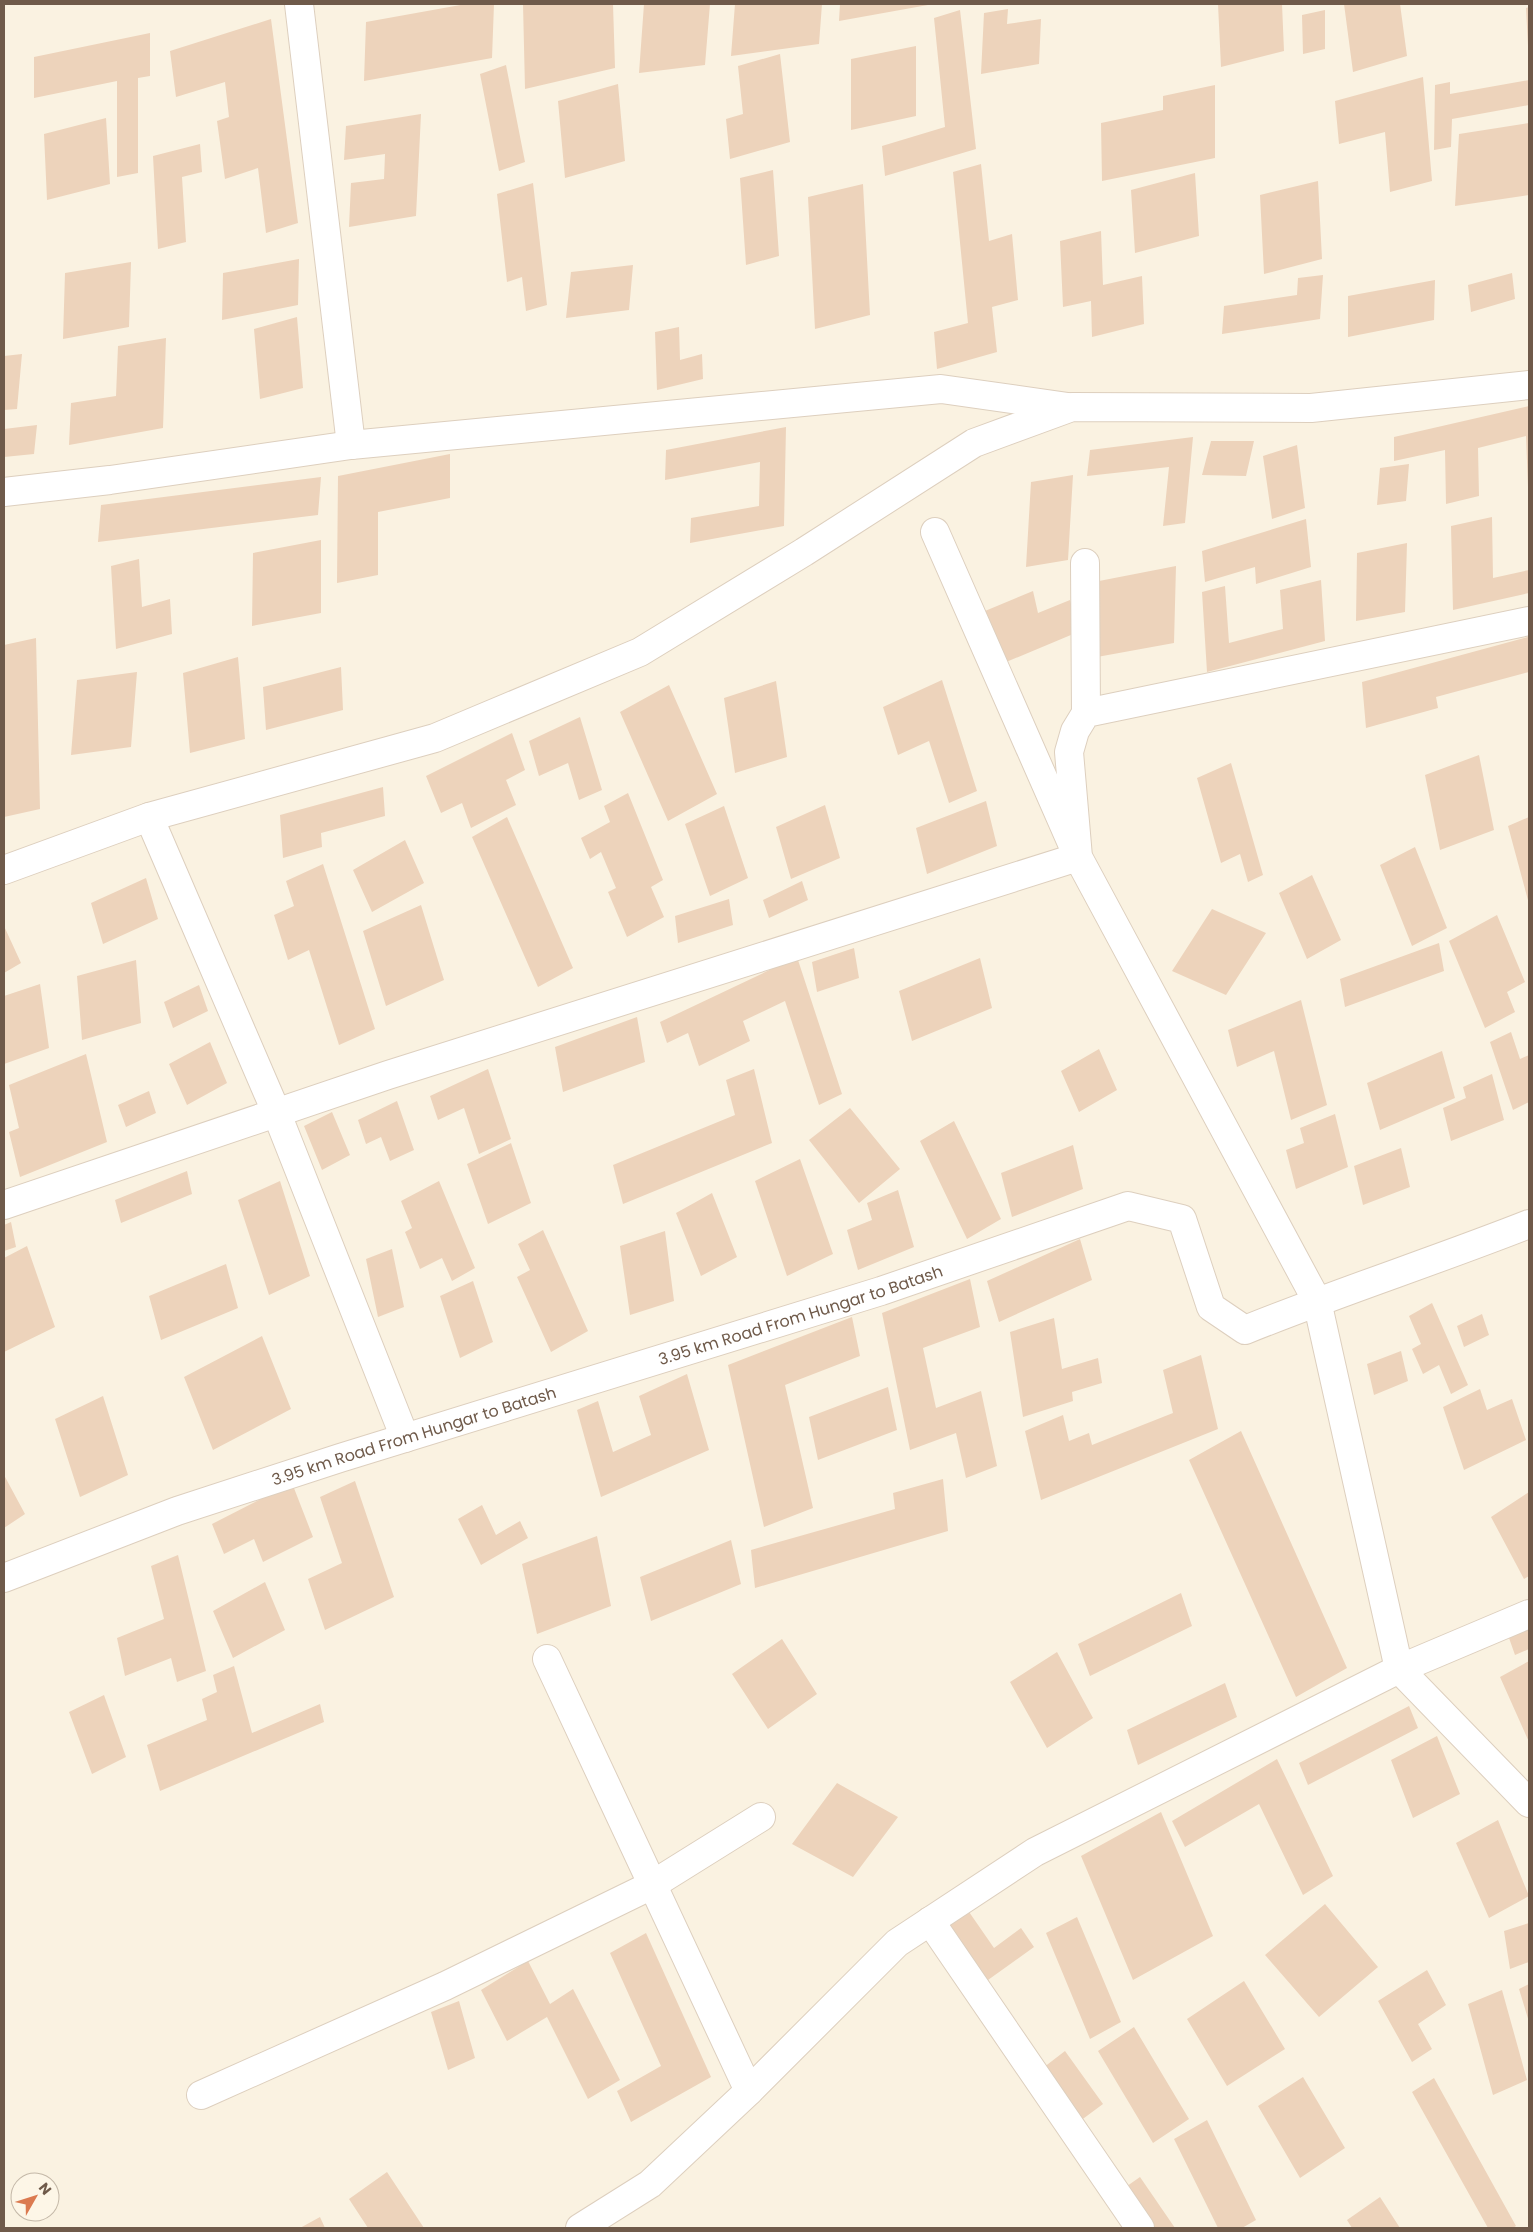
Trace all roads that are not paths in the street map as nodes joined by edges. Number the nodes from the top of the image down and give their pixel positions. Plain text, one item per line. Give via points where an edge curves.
1 (299, 4) edge
2 (1529, 385) edge
3 (1072, 407) junction
4 (351, 445) junction
5 (4, 492) edge
6 (935, 532) dead end
7 (1084, 563) dead end
8 (1529, 620) edge
9 (1086, 714) junction
10 (149, 818) junction
11 (1078, 857) junction
12 (4, 870) edge
13 (277, 1114) junction
14 (4, 1205) edge
15 (1529, 1224) edge
16 (1317, 1301) junction
17 (405, 1438) junction
18 (4, 1578) edge
19 (1529, 1614) edge
20 (547, 1659) dead end
21 (1398, 1669) junction
22 (1529, 1803) edge
23 (761, 1817) dead end
24 (652, 1884) junction
25 (930, 1921) junction
26 (749, 2091) junction
27 (201, 2095) dead end
28 (580, 2228) edge
29 (1140, 2228) edge

1 - 4 street
2 - 3 street via 1311,408
3 - 4 street via 941,389
3 - 10 street via 974,443 640,652 435,738
4 - 5 street
6 - 11 street
7 - 9 street
8 - 9 street
9 - 11 street via 1075,731 1069,752
10 - 12 street
10 - 13 street
11 - 13 street via 388,1075
11 - 16 street
13 - 14 street
13 - 17 street
15 - 16 street, 3.95 km Road From Hungar to Batash
16 - 17 street, 3.95 km Road From Hungar to Batash via 1245,1330 1211,1308 1182,1219 1128,1206 882,1291
16 - 21 street
17 - 18 street, 3.95 km Road From Hungar to Batash via 177,1511
19 - 21 street
20 - 24 street
21 - 22 street
21 - 25 street via 1035,1852
23 - 24 street
24 - 26 street
24 - 27 street via 446,1986
25 - 26 street via 897,1943
25 - 29 street
26 - 28 street via 650,2184

